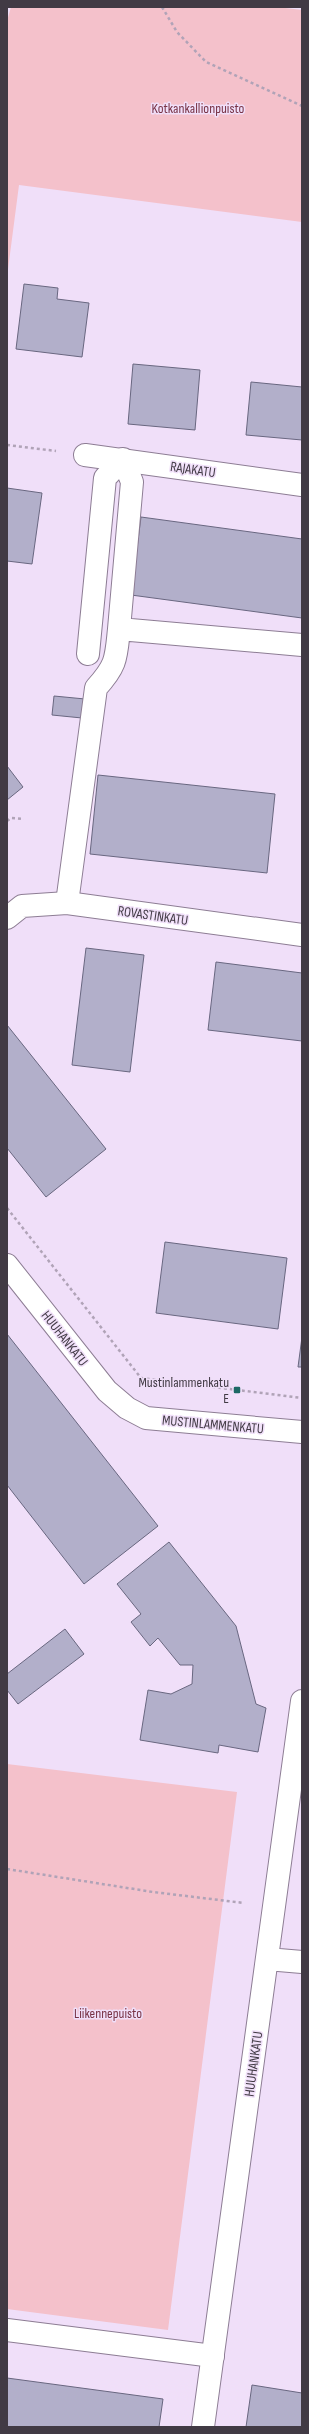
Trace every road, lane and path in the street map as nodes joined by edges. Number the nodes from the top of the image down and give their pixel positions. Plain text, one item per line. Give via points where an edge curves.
1 (162, 7) edge
2 (302, 106) edge
3 (7, 445) edge
4 (84, 455) joint
5 (123, 459) junction
6 (302, 485) edge
7 (119, 628) junction
8 (302, 645) edge
9 (88, 654) dead end
10 (24, 819) dead end
11 (7, 821) edge
12 (67, 903) junction
13 (7, 918) edge
14 (302, 935) edge
15 (7, 1208) edge
16 (7, 1265) edge
17 (302, 1398) edge
18 (127, 1408) joint
19 (302, 1432) edge
20 (302, 1701) edge
21 (7, 1869) edge
22 (245, 1903) dead end
23 (267, 1959) junction
24 (302, 1962) edge
25 (7, 2330) edge
26 (213, 2356) junction
27 (203, 2427) edge

1 - 2 path via 177,32 206,62
3 - 4 path
4 - 5 street, RAJAKATU
5 - 6 street, RAJAKATU
5 - 7 street via 132,482
5 - 9 street via 105,478
7 - 8 street
7 - 12 street via 115,659 110,672 96,688
10 - 11 path via 11,818
12 - 13 street, ROVASTINKATU via 22,906
12 - 14 street, ROVASTINKATU
15 - 17 path via 141,1378
16 - 18 street, HUUHANKATU via 107,1391
18 - 19 street, MUSTINLAMMENKATU via 146,1418
20 - 23 street, HUUHANKATU
21 - 22 path via 153,1892
23 - 24 street
23 - 26 street, HUUHANKATU
25 - 26 street
26 - 27 street, HUUHANKATU

